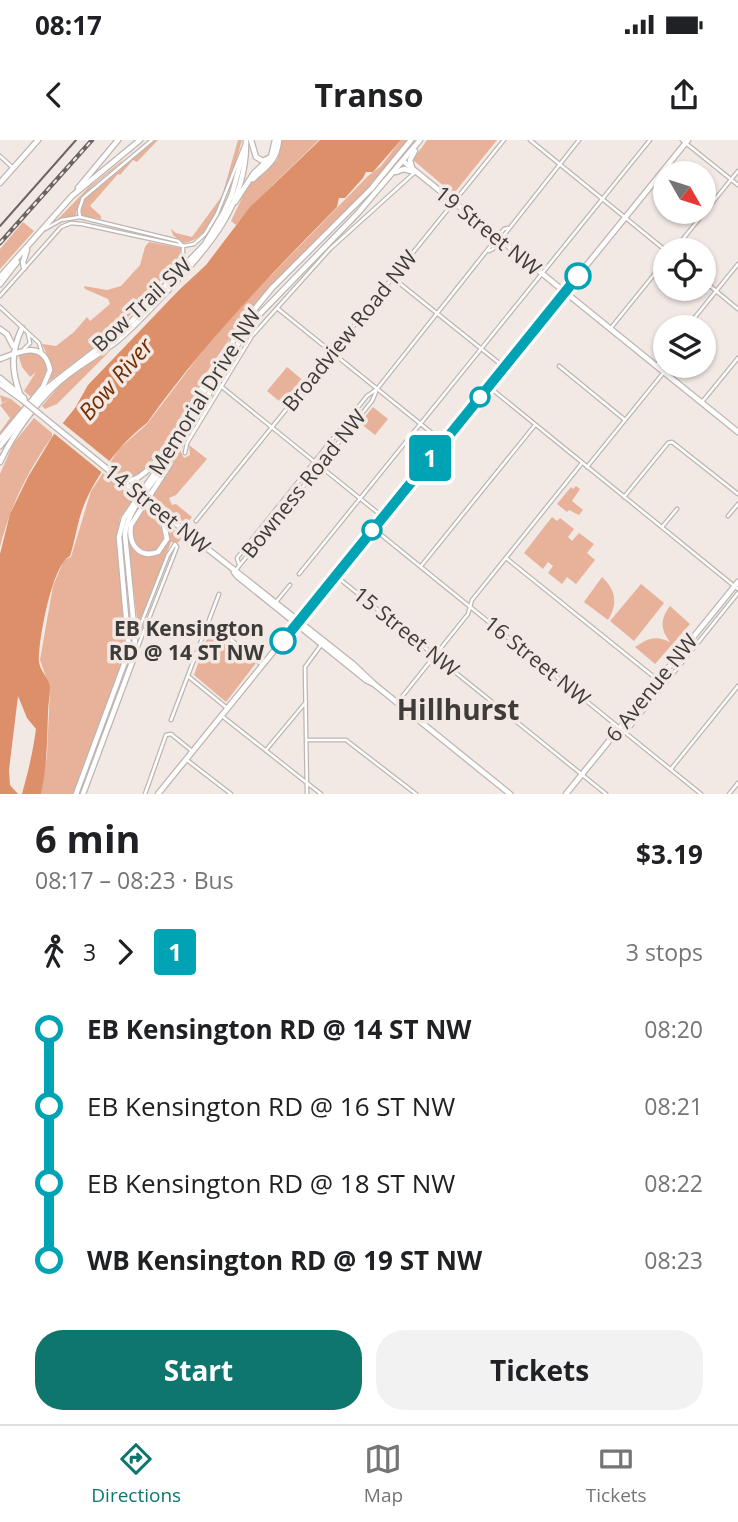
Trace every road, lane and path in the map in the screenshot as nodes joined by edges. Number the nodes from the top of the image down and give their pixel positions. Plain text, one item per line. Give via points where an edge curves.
1 (38, 140) edge
2 (118, 140) edge
3 (140, 140) edge
4 (152, 140) edge
5 (248, 140) edge
6 (277, 140) edge
7 (411, 140) edge
8 (422, 140) edge
9 (504, 140) edge
10 (530, 140) edge
11 (579, 140) edge
12 (650, 140) edge
13 (685, 141) edge
14 (0, 156) edge
15 (271, 157) junction
16 (402, 161) junction
17 (559, 165) junction
18 (13, 168) junction
19 (388, 169) junction
20 (414, 170) junction
21 (738, 171) edge
22 (393, 174) junction
23 (731, 180) junction
24 (0, 183) edge
25 (247, 184) junction
26 (738, 185) edge
27 (72, 195) junction
28 (602, 199) junction
29 (453, 202) junction
30 (232, 205) junction
31 (80, 217) junction
32 (625, 218) junction
33 (42, 230) junction
34 (684, 238) edge
35 (499, 239) junction
36 (653, 240) edge
37 (28, 245) junction
38 (183, 247) junction
39 (20, 254) junction
40 (738, 264) edge
41 (24, 268) junction
42 (542, 274) junction
43 (653, 276) edge
44 (0, 277) edge
45 (393, 278) junction
46 (0, 284) edge
47 (716, 291) joint
48 (565, 292) junction
49 (0, 296) edge
50 (708, 301) edge
51 (147, 306) junction
52 (0, 307) edge
53 (277, 308) junction
54 (738, 309) edge
55 (439, 314) junction
56 (697, 315) edge
57 (22, 328) junction
58 (610, 329) junction
59 (0, 330) edge
60 (28, 334) junction
61 (481, 349) junction
62 (13, 350) junction
63 (23, 350) junction
64 (42, 353) junction
65 (332, 353) junction
66 (738, 358) edge
67 (0, 359) edge
68 (653, 364) edge
69 (559, 366) dead end
70 (504, 367) junction
71 (0, 378) edge
72 (659, 378) edge
73 (671, 378) edge
74 (211, 382) junction
75 (0, 384) edge
76 (222, 386) junction
77 (488, 386) junction
78 (377, 389) junction
79 (0, 391) edge
80 (19, 396) junction
81 (701, 403) junction
82 (625, 420) junction
83 (420, 424) junction
84 (535, 425) junction
85 (272, 427) junction
86 (738, 432) edge
87 (0, 439) edge
88 (443, 442) junction
89 (0, 446) edge
90 (176, 451) junction
91 (185, 453) dead end
92 (0, 462) edge
93 (318, 463) junction
94 (582, 463) junction
95 (587, 467) junction
96 (123, 482) junction
97 (738, 494) edge
98 (624, 497) junction
99 (360, 498) junction
100 (151, 504) junction
101 (738, 504) edge
102 (677, 509) dead end
103 (728, 516) dead end
104 (383, 517) junction
105 (196, 521) dead end
106 (662, 527) junction
107 (373, 529) junction
108 (506, 558) junction
109 (420, 567) junction
110 (234, 572) junction
111 (299, 574) dead end
112 (336, 576) junction
113 (290, 585) dead end
114 (737, 588) edge
115 (219, 594) dead end
116 (276, 602) junction
117 (470, 607) junction
118 (209, 622) junction
119 (298, 623) junction
120 (696, 634) junction
121 (135, 637) junction
122 (702, 638) junction
123 (321, 645) junction
124 (129, 651) junction
125 (435, 656) junction
126 (134, 657) junction
127 (263, 666) junction
128 (189, 677) junction
129 (659, 680) junction
130 (374, 684) junction
131 (664, 685) junction
132 (738, 686) edge
133 (306, 702) junction
134 (397, 703) junction
135 (228, 709) junction
136 (222, 716) junction
137 (172, 720) dead end
138 (620, 728) junction
139 (625, 733) junction
140 (307, 740) junction
141 (266, 750) junction
142 (193, 752) junction
143 (187, 760) junction
144 (671, 769) junction
145 (582, 775) junction
146 (308, 783) junction
147 (738, 783) edge
148 (76, 794) edge
149 (83, 794) edge
150 (145, 794) edge
151 (159, 794) edge
152 (231, 794) edge
153 (307, 794) edge
154 (321, 794) edge
155 (416, 794) edge
156 (510, 794) edge
157 (566, 794) edge
158 (606, 794) edge
159 (701, 794) edge
160 (729, 794) edge

1 - 18 main road
2 - 27 main road
3 - 27 main road
4 - 31 street via 83,198
5 - 15 main road via 256,157 263,161
5 - 30 main road
5 - 38 street via 212,225 200,240
5 - 51 main road, Bow Trail SW via 234,187 213,232
6 - 15 main road
6 - 25 main road via 273,162
7 - 19 main road, Memorial Drive NW
8 - 16 main road, Memorial Drive NW
8 - 20 main road via 410,160
9 - 29 street, Broadview Road NW
10 - 17 street
11 - 17 street, Bowness Road NW
12 - 28 street
13 - 23 street
13 - 32 main road
14 - 18 street
15 - 25 main road
16 - 19 main road
16 - 20 main road, 19 Street NW
16 - 22 main road, Memorial Drive NW
17 - 28 street
17 - 35 street, Bowness Road NW
18 - 24 main road
19 - 74 main road, Memorial Drive NW via 259,303
20 - 22 main road
20 - 29 main road, 19 Street NW
20 - 53 street via 330,249
21 - 23 street
22 - 74 main road, Memorial Drive NW via 254,320
23 - 26 street
23 - 34 street
25 - 30 main road
27 - 33 main road
28 - 32 street
28 - 42 street
29 - 35 main road, 19 Street NW
29 - 45 street, Broadview Road NW
30 - 92 main road via 200,257 117,341 52,389 12,439
31 - 33 street
31 - 38 street via 174,239
32 - 36 street
32 - 48 main road
33 - 37 main road
35 - 42 main road, 19 Street NW
35 - 55 street, Bowness Road NW
37 - 39 main road
37 - 41 main road
38 - 41 street via 71,223 61,227
38 - 51 street via 178,263
39 - 44 main road
39 - 46 main road
40 - 47 street
41 - 49 street
42 - 48 main road, 19 Street NW
42 - 61 street
43 - 58 street
45 - 55 street
45 - 65 street, Broadview Road NW
47 - 54 street
48 - 58 main road, 19 Street NW
48 - 70 main road
50 - 56 street
51 - 89 main road, Bow Trail SW via 114,337 56,379
52 - 57 street
53 - 65 street
53 - 76 street via 252,336
55 - 61 street
55 - 78 street, Bowness Road NW
57 - 60 street
57 - 62 main road
58 - 68 main road, 19 Street NW
59 - 62 main road via 7,334
60 - 63 street via 30,343
60 - 64 street via 39,343
61 - 70 street
61 - 83 street
62 - 63 main road
62 - 67 main road
62 - 80 main road
63 - 64 main road
64 - 87 main road via 50,370 47,381
65 - 78 street
65 - 85 street, Broadview Road NW
66 - 81 street
69 - 82 street
70 - 77 main road
71 - 80 main road
72 - 82 street
73 - 81 main road, 19 Street NW
74 - 76 street
74 - 90 main road, Memorial Drive NW
74 - 96 main road via 202,388 150,466 138,478
74 - 124 main road, Memorial Drive NW via 120,527
75 - 80 main road
76 - 85 street
76 - 91 street
77 - 84 street
77 - 88 main road
78 - 83 street
78 - 93 street, Bowness Road NW via 372,401
79 - 80 main road
80 - 96 main road, 14 Street NW, bridge
81 - 86 main road, 19 Street NW
82 - 95 street
83 - 88 street
83 - 99 street
84 - 94 street
84 - 109 street
85 - 93 street
85 - 105 street, Broadview Road NW
88 - 104 main road
90 - 100 main road via 131,525 133,545 146,554 158,552 167,539
90 - 121 main road, Memorial Drive NW via 125,529
93 - 99 street
93 - 110 street, Bowness Road NW
94 - 95 street
94 - 108 street
95 - 98 street
96 - 100 main road, 14 Street NW, bridge
97 - 98 street via 670,442
98 - 106 street
99 - 104 street
99 - 111 street
100 - 110 main road, 14 Street NW
101 - 103 street
102 - 106 street
104 - 107 main road
106 - 114 street
107 - 109 street, 16 Street NW
107 - 112 main road
108 - 117 street
108 - 129 street
109 - 117 street, 16 Street NW
110 - 116 main road, 14 Street NW
110 - 119 main road, 14 Street NW
112 - 119 main road
112 - 125 street, 15 Street NW
113 - 116 street
114 - 120 main road, 6 Avenue NW
114 - 122 street, 6 Avenue NW
115 - 118 street
116 - 119 main road, 14 Street NW
117 - 125 street
117 - 138 street, 16 Street NW
118 - 127 street
118 - 128 street
119 - 123 main road, 14 Street NW
119 - 127 main road
119 - 130 main road, 14 Street NW
120 - 122 street
120 - 129 main road, 6 Avenue NW
121 - 124 street, Memorial Drive NW
121 - 126 main road, Memorial Drive NW
121 - 126 street, Memorial Drive NW via 175,544
122 - 131 street, 6 Avenue NW
123 - 130 main road, 14 Street NW
123 - 133 street via 306,664
124 - 148 main road, Memorial Drive NW
125 - 134 street
125 - 145 street, 15 Street NW
126 - 149 main road, Memorial Drive NW
127 - 135 main road
128 - 135 street
128 - 137 street
129 - 131 street
129 - 138 main road, 6 Avenue NW
130 - 134 main road, 14 Street NW
131 - 139 street, 6 Avenue NW
132 - 144 street
133 - 140 street
133 - 141 street
134 - 156 main road, 14 Street NW
135 - 136 main road
136 - 141 street
136 - 142 main road
138 - 139 street, 16 Street NW
138 - 145 main road, 6 Avenue NW
139 - 144 street, 16 Street NW
140 - 146 street
140 - 155 street via 346,740
141 - 146 street
142 - 143 main road
142 - 150 street via 171,734 166,735
143 - 151 main road
143 - 152 street
144 - 159 street, 16 Street NW
145 - 157 main road, 6 Avenue NW
145 - 158 street, 15 Street NW
146 - 153 street
146 - 154 street
147 - 160 street

